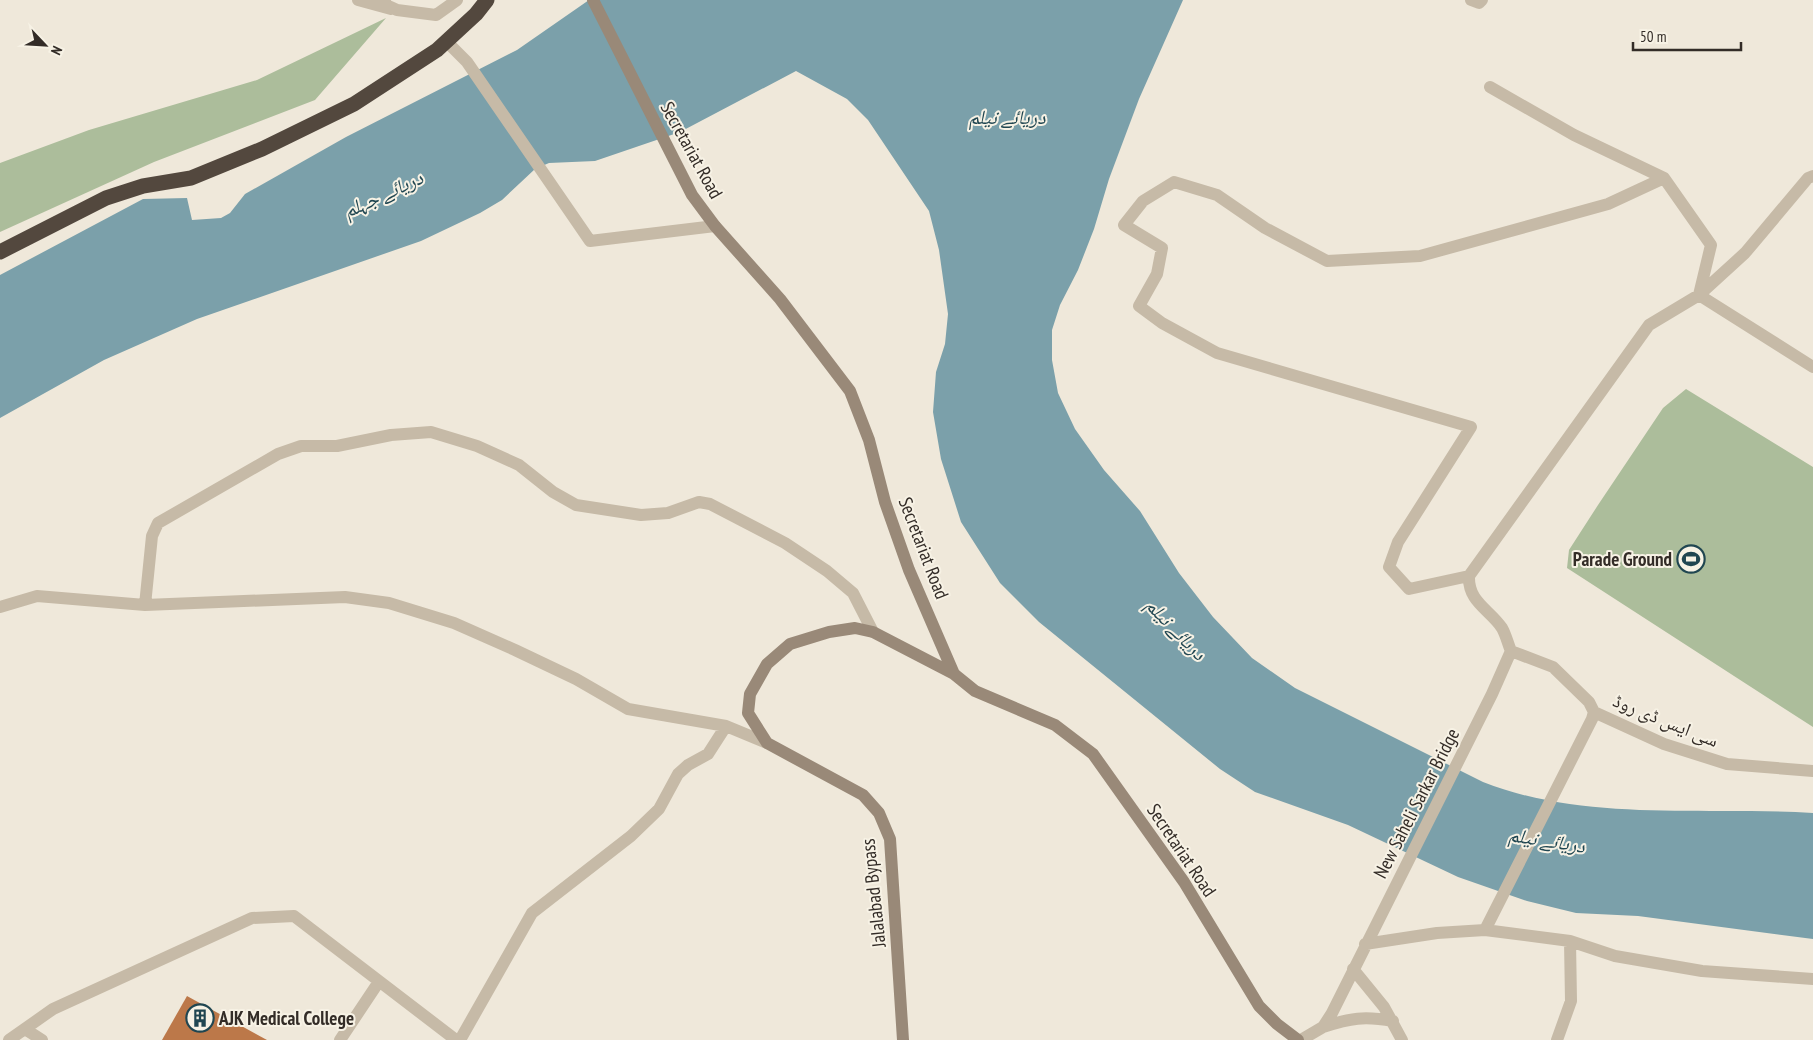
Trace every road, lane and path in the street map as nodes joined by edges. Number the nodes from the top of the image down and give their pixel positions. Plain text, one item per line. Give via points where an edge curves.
1 (358, 0) edge
2 (457, 0) edge
3 (486, 0) edge
4 (593, 0) edge
5 (1471, 0) edge
6 (1482, 0) edge
7 (385, 2) edge
8 (397, 10) junction
9 (446, 41) junction
10 (1490, 87) dead end
11 (1813, 176) edge
12 (1664, 178) junction
13 (715, 226) junction
14 (0, 252) edge
15 (1699, 295) junction
16 (1813, 367) edge
17 (1469, 576) junction
18 (145, 605) junction
19 (0, 607) edge
20 (873, 632) junction
21 (1511, 651) junction
22 (954, 674) junction
23 (1594, 712) junction
24 (726, 726) junction
25 (767, 742) junction
26 (1813, 771) edge
27 (1486, 927) junction
28 (1570, 941) junction
29 (1365, 944) junction
30 (1353, 969) junction
31 (1813, 979) edge
32 (378, 983) junction
33 (1393, 1021) junction
34 (1323, 1027) junction
35 (25, 1029) junction
36 (9, 1040) edge
37 (42, 1040) edge
38 (340, 1040) edge
39 (456, 1040) edge
40 (460, 1040) edge
41 (903, 1040) edge
42 (1300, 1040) edge
43 (1402, 1040) edge
44 (1557, 1040) edge

1 - 8 street
2 - 8 street via 436,15
3 - 9 highway via 476,14
4 - 13 main road, Secretariat Road via 692,195
5 - 6 street via 1479,3
7 - 8 street
9 - 13 street via 467,62 590,241
9 - 14 highway via 354,104 262,149 191,178 143,186 106,198
10 - 12 street via 1574,135
11 - 15 street via 1745,253
12 - 15 street via 1711,245
12 - 17 street via 1608,204 1420,256 1327,261 1265,228 1217,195 1174,182 1143,201 1124,225 1162,248 1157,274 1139,306 1162,323 1217,353 1471,427 1398,542 1388,567 1409,589
13 - 22 main road, Secretariat Road via 780,299 850,391 869,440 885,502 909,570
15 - 16 street
15 - 17 street via 1649,326
17 - 21 street via 1468,588 1504,630
18 - 19 street via 37,596
18 - 20 street via 152,536 158,523 278,454 301,446 337,446 391,435 432,432 477,446 518,465 576,505 641,515 668,513 699,502 710,504 785,542 827,571 853,593
18 - 24 street via 345,597 389,603 454,623 515,650 576,678 628,709
20 - 22 main road, Jalalabad Bypass
20 - 25 main road, Jalalabad Bypass via 855,628 829,632 790,644 767,664 750,694 748,713
21 - 23 street via 1553,667 1589,702
21 - 29 street, New Saheli Sarkar Bridge
22 - 42 main road, Secretariat Road via 975,691 1055,725 1093,754 1184,882 1255,1000 1277,1024
23 - 26 street, سی ایس ڈی روڈ via 1664,744 1728,764
23 - 27 street
24 - 25 street
24 - 40 street via 708,754 678,774 659,808 631,836 532,912
25 - 41 main road, Jalalabad Bypass via 864,795 878,813 890,838
27 - 28 street
27 - 29 street
28 - 31 street via 1615,956 1702,971
28 - 44 street via 1571,1001
29 - 30 street, New Saheli Sarkar Bridge
30 - 33 street
30 - 34 street, New Saheli Sarkar Bridge
32 - 35 street via 294,916 252,918 53,1010
32 - 38 street
32 - 39 street
33 - 34 street via 1352,1018
33 - 43 street
34 - 42 street
35 - 36 street
35 - 37 street

